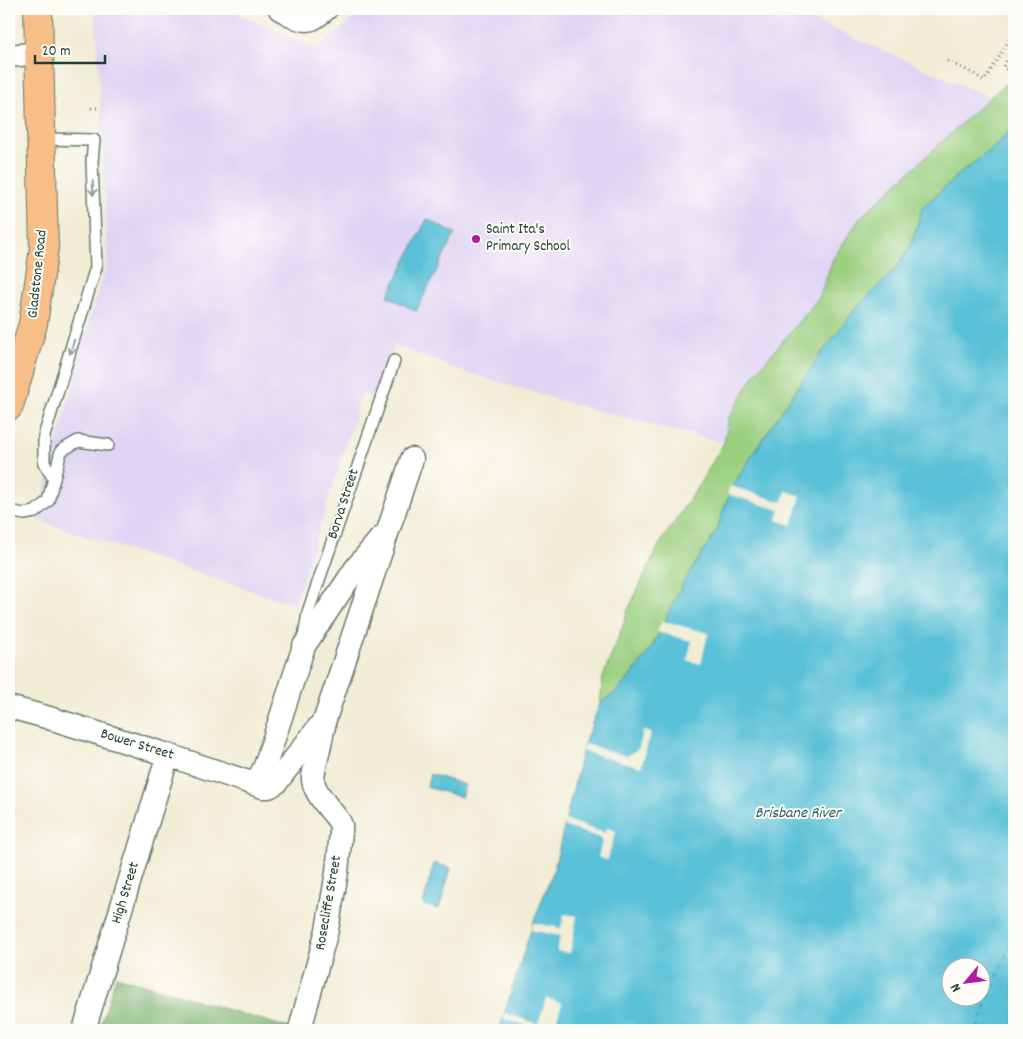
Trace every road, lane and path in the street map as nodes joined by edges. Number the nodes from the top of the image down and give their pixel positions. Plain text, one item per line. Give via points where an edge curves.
1 (38, 9) edge
2 (280, 9) edge
3 (317, 14) edge
4 (1014, 32) edge
5 (1014, 48) edge
6 (39, 53) junction
7 (9, 56) edge
8 (947, 61) dead end
9 (1014, 68) edge
10 (91, 108) dead end
11 (98, 108) dead end
12 (42, 139) junction
13 (394, 361) dead end
14 (9, 406) edge
15 (108, 445) dead end
16 (412, 459) dead end
17 (54, 479) junction
18 (9, 511) edge
19 (389, 530) junction
20 (302, 650) junction
21 (9, 707) edge
22 (325, 719) junction
23 (168, 755) junction
24 (313, 783) joint
25 (260, 786) junction
26 (300, 1029) dead end
27 (84, 1030) edge

1 - 6 main road, Gladstone Road
2 - 3 street via 299,18
4 - 8 path via 984,81
5 - 9 path via 1003,67 1010,72
6 - 7 street
6 - 12 main road, Gladstone Road
10 - 11 path
12 - 14 main road, Gladstone Road via 44,248 32,324
12 -> 17 lane via 94,140 96,267 44,436 44,463
13 - 20 lane, Borva Street via 308,612
15 - 17 lane via 78,441 61,451
16 - 19 street, Borva Street
17 - 18 lane via 48,501 35,512
19 - 20 street, Borva Street via 356,568
19 - 22 street, Borva Street
20 - 25 street, Borva Street
21 - 23 street, Bower Street
22 - 24 street, Borva Street
22 - 25 street, Borva Street via 276,783 269,787
23 - 25 street, Bower Street
23 - 27 street, High Street
24 - 26 street, Rosecliffe Street via 340,823 341,832 327,930

